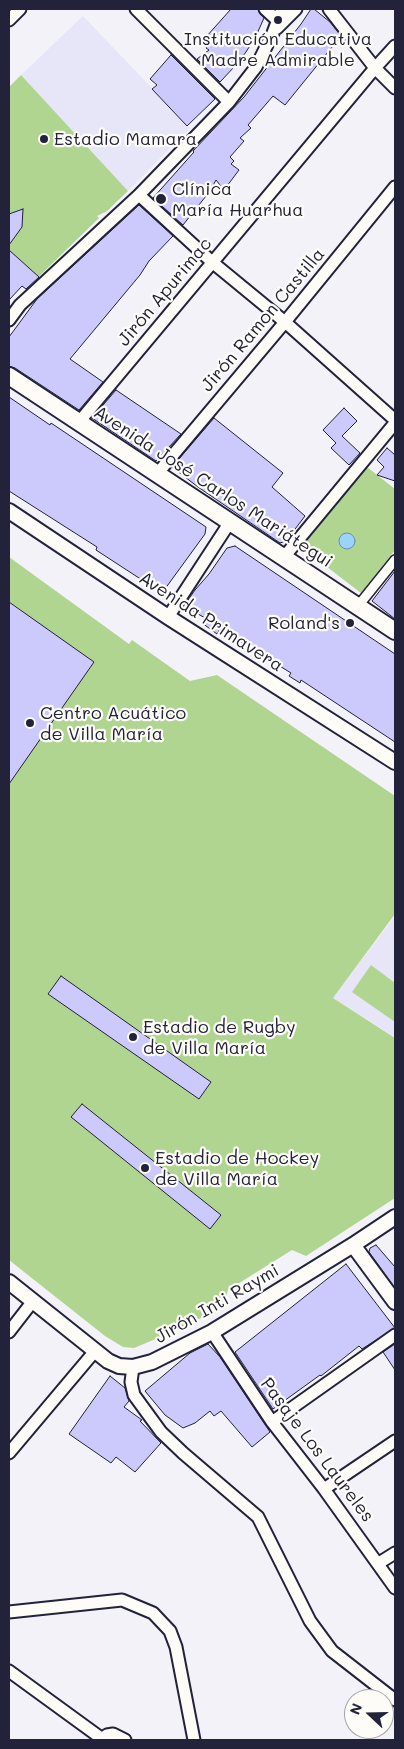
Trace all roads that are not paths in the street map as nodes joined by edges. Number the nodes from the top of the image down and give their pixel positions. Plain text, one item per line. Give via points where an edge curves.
1 (20, 9) edge
2 (136, 9) edge
3 (265, 9) edge
4 (282, 9) edge
5 (296, 9) edge
6 (329, 9) edge
7 (9, 20) edge
8 (278, 21) junction
9 (273, 33) junction
10 (395, 46) edge
11 (375, 68) junction
12 (395, 88) edge
13 (229, 102) junction
14 (395, 187) edge
15 (139, 195) junction
16 (212, 262) junction
17 (9, 320) edge
18 (285, 322) junction
19 (9, 376) edge
20 (79, 422) junction
21 (395, 422) edge
22 (157, 474) junction
23 (9, 511) edge
24 (230, 522) junction
25 (284, 557) junction
26 (395, 560) edge
27 (358, 606) junction
28 (168, 617) junction
29 (395, 631) edge
30 (395, 762) edge
31 (395, 1217) edge
32 (353, 1245) junction
33 (9, 1282) edge
34 (32, 1301) junction
35 (395, 1302) edge
36 (9, 1332) edge
37 (212, 1332) junction
38 (395, 1334) edge
39 (96, 1351) junction
40 (133, 1367) junction
41 (272, 1422) junction
42 (395, 1441) edge
43 (9, 1453) edge
44 (324, 1489) junction
45 (395, 1553) edge
46 (379, 1563) junction
47 (395, 1588) edge
48 (9, 1612) edge
49 (9, 1672) edge
50 (395, 1700) edge
51 (100, 1739) edge
52 (125, 1740) edge
53 (194, 1740) edge

1 - 7 street
2 - 13 street
3 - 8 street
4 - 8 street
5 - 9 street
6 - 11 street
8 - 9 street
9 - 13 street via 256,67
10 - 11 street, Jirón Apurimac
11 - 12 street
11 - 16 street, Jirón Apurimac
13 - 15 street
14 - 18 street, Jirón Ramon Castilla
15 - 16 street
15 - 17 street via 20,305
16 - 18 street
16 - 20 street, Jirón Apurimac
18 - 21 street
18 - 22 street, Jirón Ramon Castilla
19 - 20 main road, Avenida José Carlos Mariátegui
20 - 22 main road, Avenida José Carlos Mariátegui
21 - 25 street
22 - 24 main road, Avenida José Carlos Mariátegui
23 - 28 street, Avenida Primavera
24 - 25 main road, Avenida José Carlos Mariátegui
24 - 28 street
25 - 27 main road, Avenida José Carlos Mariátegui
26 - 27 street
27 - 29 main road, Avenida José Carlos Mariátegui
28 - 30 street, Avenida Primavera
31 - 32 street, Jirón Inti Raymi
32 - 35 street
32 - 37 street, Jirón Inti Raymi
33 - 34 street
34 - 36 street
34 - 39 street
37 - 40 street, Jirón Inti Raymi via 152,1362
37 - 41 street, Pasaje Los Laureles
38 - 41 street
39 - 40 street via 119,1366
39 - 43 street
40 - 50 street via 131,1382 134,1395 161,1432 258,1517 310,1621 332,1651
41 - 44 street, Pasaje Los Laureles
42 - 44 street
44 - 46 street, Pasaje Los Laureles
45 - 46 street
46 - 47 street, Pasaje Los Laureles
48 - 53 street via 122,1600 153,1614 170,1632 176,1647
49 - 51 street
51 - 52 street via 106,1734 114,1734

